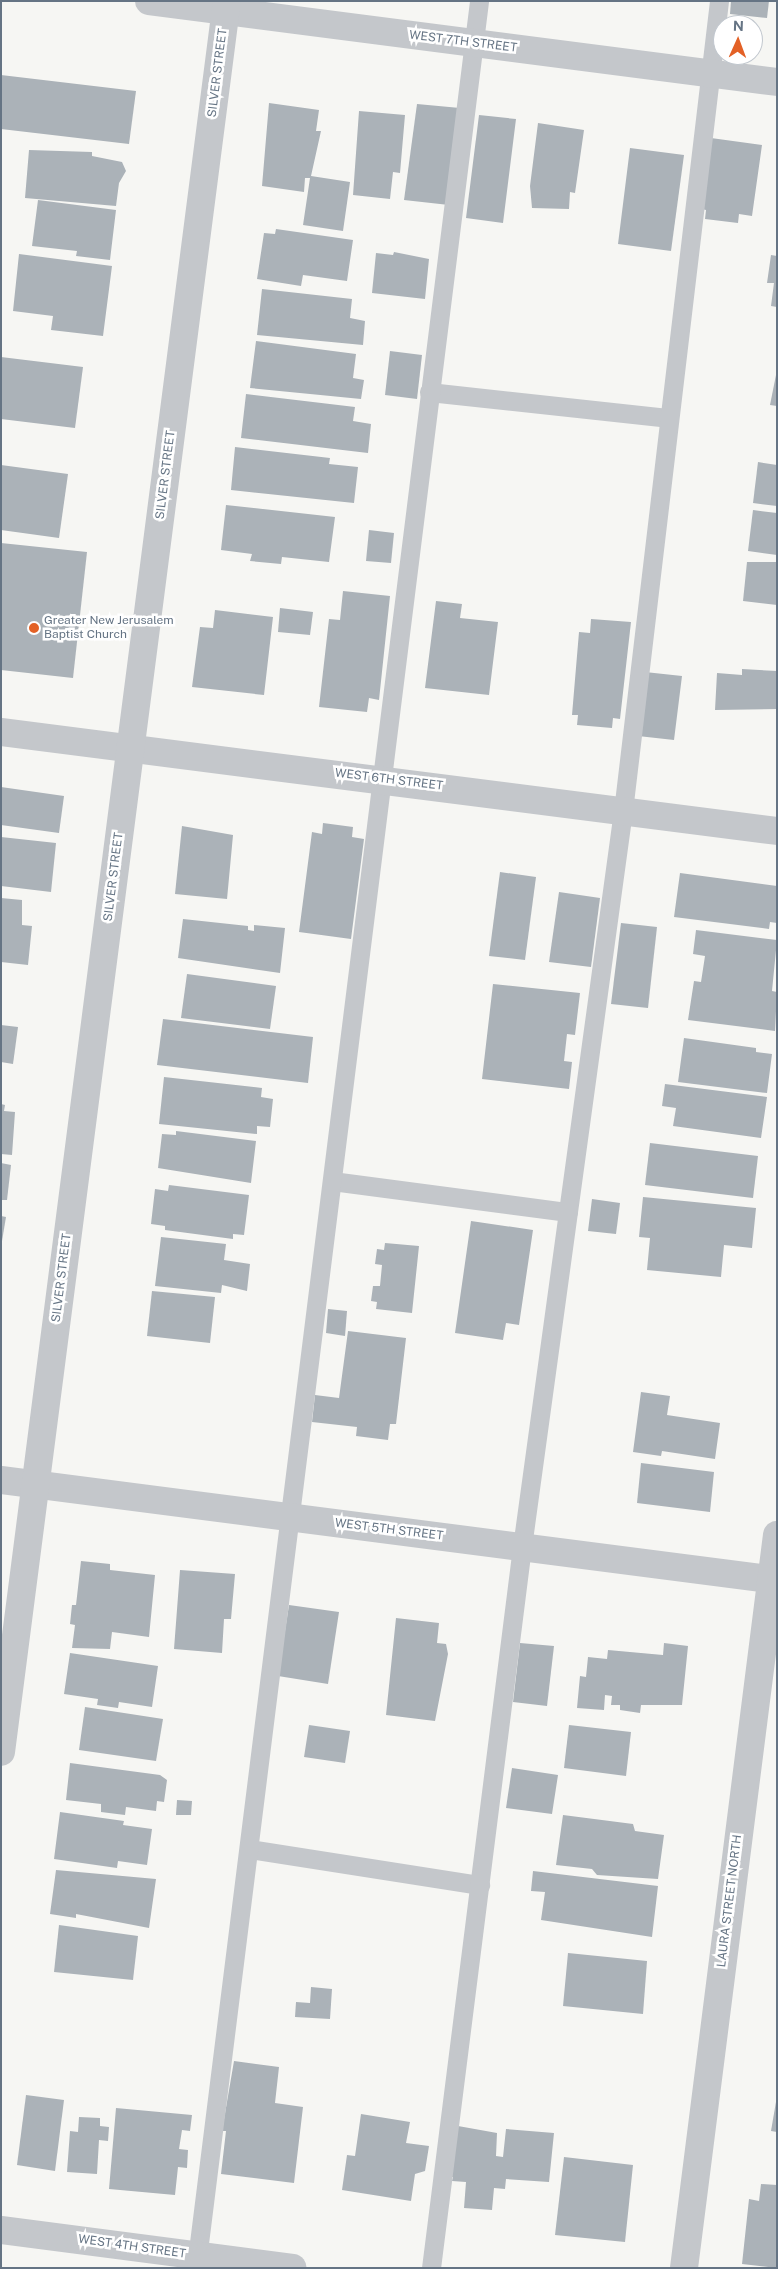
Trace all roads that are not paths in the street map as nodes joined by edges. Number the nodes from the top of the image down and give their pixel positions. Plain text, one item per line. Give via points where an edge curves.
1 (149, 1) edge
2 (479, 1) edge
3 (718, 1) edge
4 (227, 6) edge
5 (474, 43) junction
6 (708, 73) junction
7 (777, 82) edge
8 (429, 392) junction
9 (668, 418) junction
10 (1, 732) edge
11 (131, 748) junction
12 (380, 779) junction
13 (622, 811) junction
14 (777, 831) edge
15 (332, 1181) junction
16 (568, 1212) junction
17 (1, 1480) edge
18 (35, 1484) junction
19 (287, 1517) junction
20 (777, 1535) edge
21 (522, 1547) junction
22 (774, 1579) edge
23 (1, 1752) edge
24 (250, 1849) junction
25 (480, 1885) junction
26 (1, 2230) edge
27 (197, 2262) edge
28 (293, 2268) edge
29 (431, 2268) edge
30 (684, 2268) edge

1 - 4 street, WEST 7TH STREET
2 - 5 lane
3 - 6 lane
4 - 5 street, WEST 7TH STREET
4 - 11 street, SILVER STREET
5 - 6 street, WEST 7TH STREET
5 - 8 lane
6 - 7 street, WEST 7TH STREET
6 - 9 lane
8 - 9 lane
8 - 12 lane
9 - 13 lane
10 - 11 street, WEST 6TH STREET
11 - 12 street, WEST 6TH STREET
11 - 18 street, SILVER STREET
12 - 13 street, WEST 6TH STREET
12 - 15 lane
13 - 14 street, WEST 6TH STREET
13 - 16 lane
15 - 16 lane
15 - 19 lane
16 - 21 lane
17 - 18 street, WEST 5TH STREET
18 - 19 street, WEST 5TH STREET
18 - 23 street, SILVER STREET
19 - 21 street, WEST 5TH STREET
19 - 24 lane
20 - 22 street, LAURA STREET NORTH
21 - 22 street, WEST 5TH STREET
21 - 25 lane
22 - 30 street, LAURA STREET NORTH
24 - 25 lane
24 - 27 lane
25 - 29 lane
26 - 27 street, WEST 4TH STREET
27 - 28 street, WEST 4TH STREET

